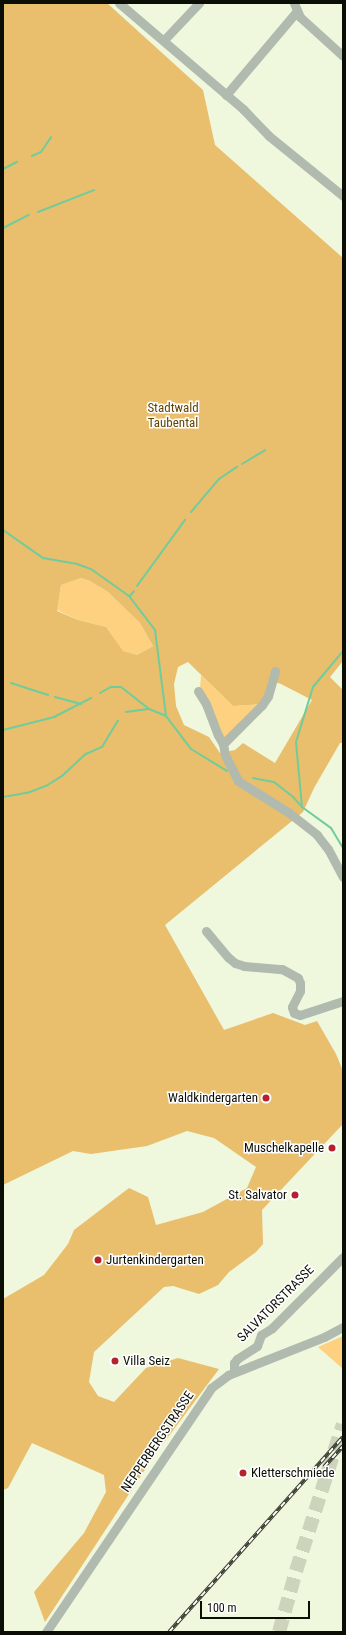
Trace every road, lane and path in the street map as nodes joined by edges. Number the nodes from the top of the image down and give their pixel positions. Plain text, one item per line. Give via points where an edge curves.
1 (119, 3) edge
2 (199, 3) edge
3 (295, 7) edge
4 (164, 40) junction
5 (343, 56) edge
6 (226, 95) junction
7 (342, 193) edge
8 (275, 671) dead end
9 (198, 691) dead end
10 (223, 744) junction
11 (343, 877) edge
12 (206, 931) dead end
13 (343, 1001) edge
14 (343, 1257) edge
15 (343, 1326) edge
16 (234, 1372) junction
17 (46, 1632) edge

1 - 4 street
2 - 4 street
3 - 5 street via 300,17
3 - 6 street
4 - 6 street
6 - 7 street via 269,136
8 - 10 street via 268,696 262,705
9 - 10 street
10 - 11 street via 225,755 238,781 288,812 317,835
12 - 13 street via 235,963 282,969 298,978 300,991 292,1007 294,1013 300,1015
14 - 16 street, SALVATORSTRASSE via 272,1328 261,1335 257,1346 234,1363
15 - 16 street, NEPPERBERGSTRASSE
16 - 17 street, NEPPERBERGSTRASSE via 222,1378 208,1392

